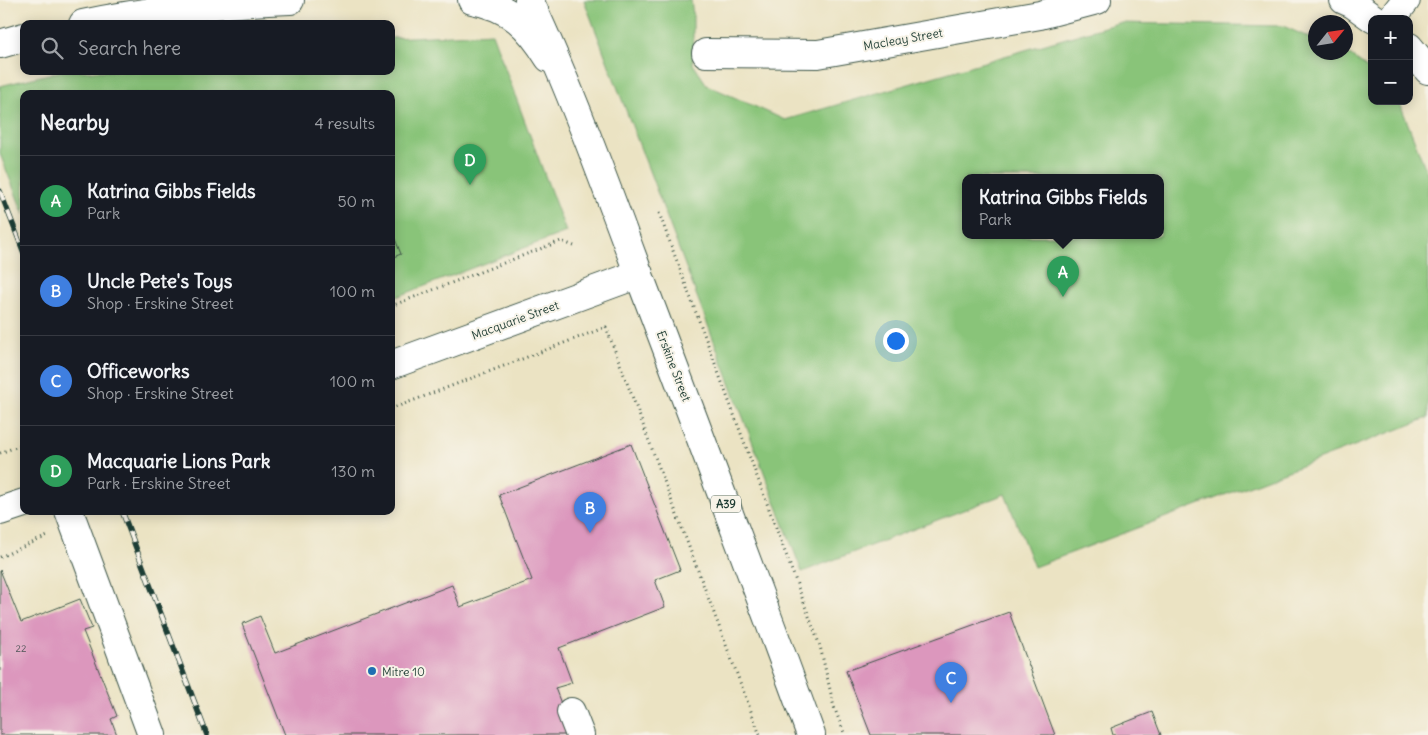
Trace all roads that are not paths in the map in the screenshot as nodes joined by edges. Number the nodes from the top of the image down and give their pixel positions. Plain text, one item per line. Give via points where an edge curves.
1 (290, 0) edge
2 (472, 0) edge
3 (529, 0) edge
4 (1097, 0) edge
5 (1344, 0) edge
6 (1406, 0) edge
7 (1368, 15) edge
8 (1394, 15) edge
9 (104, 20) edge
10 (20, 38) edge
11 (0, 44) edge
12 (1413, 52) edge
13 (706, 53) dead end
14 (1428, 70) edge
15 (567, 84) junction
16 (639, 274) junction
17 (395, 364) edge
18 (20, 504) edge
19 (0, 511) edge
20 (70, 515) edge
21 (152, 735) edge
22 (811, 735) edge

1 - 9 main road via 152,11
2 - 15 main road via 501,8 520,20
3 - 15 main road, Erskine Street / A39
4 - 13 main road, Macleay Street via 1040,15 818,54
5 - 7 main road
6 - 8 main road
10 - 11 main road
12 - 14 main road
15 - 16 main road, Erskine Street / A39
16 - 17 main road, Macquarie Street
16 - 22 main road, Erskine Street / A39
18 - 19 main road
20 - 21 main road

